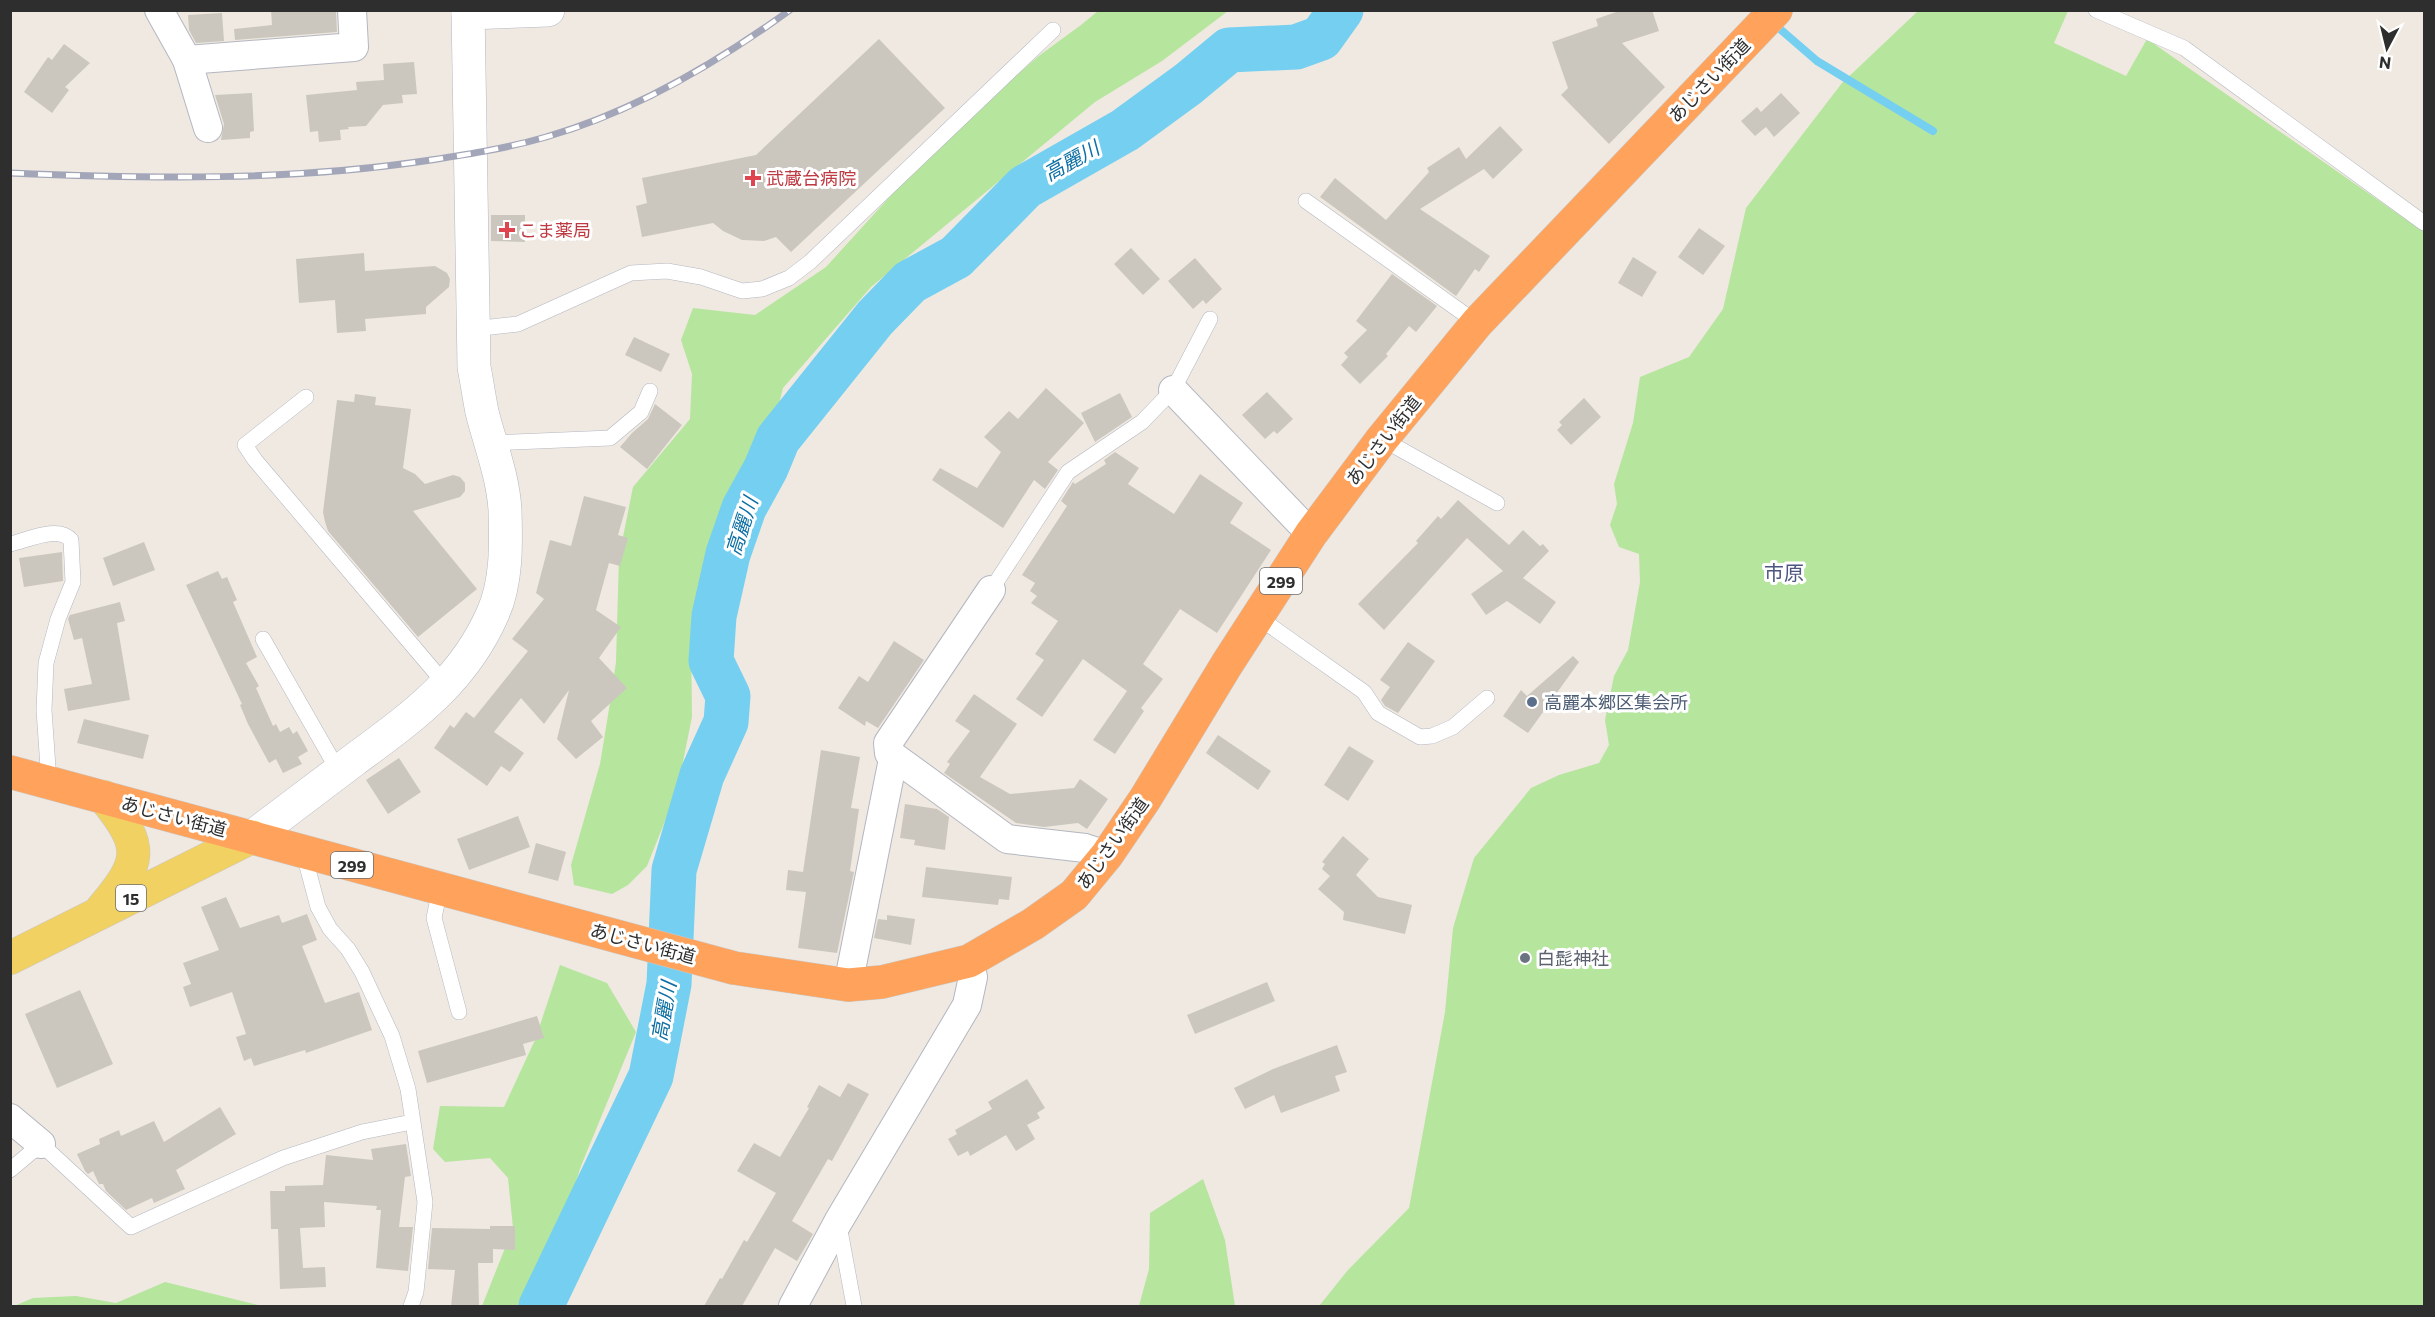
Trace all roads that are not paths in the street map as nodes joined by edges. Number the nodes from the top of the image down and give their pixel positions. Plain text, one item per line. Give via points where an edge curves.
1 (159, 10) edge
2 (352, 10) edge
3 (548, 10) edge
4 (2096, 10) edge
5 (468, 12) edge
6 (1765, 18) edge
7 (1053, 30) dead end
8 (187, 60) junction
9 (208, 128) dead end
10 (1306, 201) dead end
11 (2424, 223) edge
12 (1210, 319) dead end
13 (1477, 323) junction
14 (473, 329) junction
15 (1173, 390) junction
16 (650, 391) dead end
17 (306, 397) dead end
18 (1382, 439) junction
19 (491, 443) junction
20 (1497, 503) dead end
21 (1311, 534) junction
22 (10, 544) edge
23 (991, 590) joint
24 (1258, 617) junction
25 (263, 639) dead end
26 (446, 685) junction
27 (1487, 698) dead end
28 (893, 759) junction
29 (10, 772) edge
30 (339, 772) junction
31 (49, 782) junction
32 (104, 797) junction
33 (252, 837) junction
34 (303, 851) junction
35 (1107, 855) junction
36 (440, 889) junction
37 (97, 915) junction
38 (10, 958) edge
39 (969, 961) junction
40 (849, 985) junction
41 (459, 1012) dead end
42 (10, 1118) edge
43 (412, 1122) junction
44 (40, 1144) junction
45 (10, 1170) edge
46 (838, 1222) junction
47 (411, 1306) edge
48 (793, 1306) edge
49 (854, 1306) edge

1 - 8 street
2 - 8 street via 354,47
3 - 5 street
4 - 11 lane via 2184,48
5 - 14 street
6 - 13 highway, あじさい街道 / 299
7 - 14 lane via 789,278 762,289 742,291 667,271 631,273 518,324
8 - 9 street
10 - 13 lane
12 - 15 lane
13 - 18 highway, あじさい街道 / 299
14 - 19 street via 474,367
15 - 21 street
15 - 23 lane via 1142,422 1068,472
16 - 19 lane via 641,412 610,438
17 - 26 lane via 245,445
18 - 20 lane
18 - 21 highway, あじさい街道 / 299
19 - 26 street via 505,507 501,589 494,612 475,647
21 - 24 highway, あじさい街道 / 299
22 - 31 lane via 56,532 71,540 73,582 46,663 44,710
23 - 28 street via 888,743
24 - 27 lane via 1364,692 1378,713 1420,737 1453,727
24 - 35 highway, あじさい街道 / 299
25 - 30 lane
26 - 30 street via 421,711
28 - 35 street via 1007,839 1085,848
28 - 40 street
29 - 31 highway, あじさい街道 / 299
30 - 33 street
31 - 32 highway, あじさい街道 / 299
32 - 33 highway, あじさい街道 / 299
32 - 37 main road via 121,817 135,858 126,880
33 - 34 highway, あじさい街道 / 299
33 - 37 main road, 15
34 - 36 highway, あじさい街道 / 299
34 - 43 lane via 318,907 362,972 392,1036 408,1089
35 - 39 highway, あじさい街道 / 299 via 1074,895
36 - 40 highway, あじさい街道 / 299 via 734,968
36 - 41 lane via 434,918
37 - 38 main road, 15
39 - 40 highway, あじさい街道 / 299 via 882,982
39 - 46 street via 973,977 967,1005
42 - 44 street
43 - 44 lane via 362,1132 283,1158 131,1227
43 - 47 lane via 425,1202 416,1292
44 - 45 lane
46 - 48 street
46 - 49 lane

